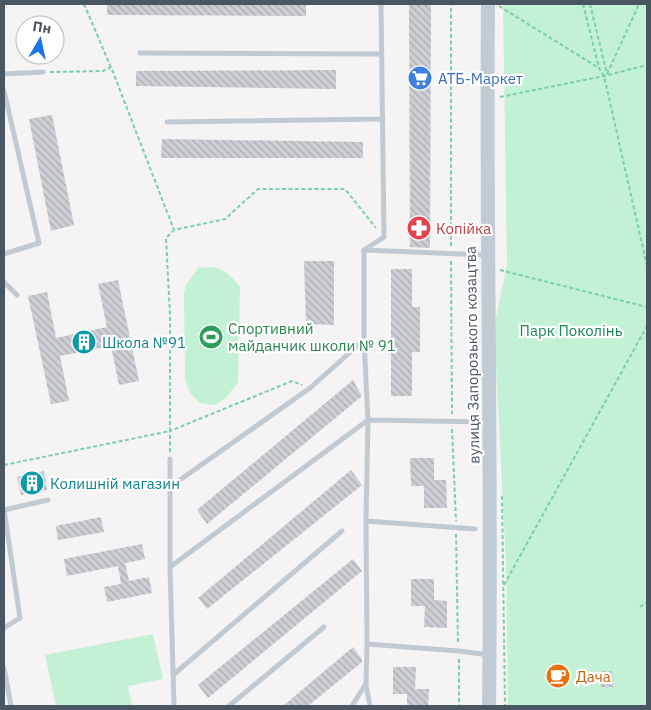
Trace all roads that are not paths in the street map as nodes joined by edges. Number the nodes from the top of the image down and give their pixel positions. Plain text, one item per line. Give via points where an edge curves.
1 (381, 4) edge
2 (492, 4) edge
3 (140, 53) dead end
4 (381, 54) junction
5 (43, 72) road end
6 (4, 74) edge
7 (4, 91) edge
8 (383, 119) junction
9 (167, 122) dead end
10 (364, 250) junction
11 (4, 254) edge
12 (487, 255) junction
13 (4, 282) edge
14 (17, 295) dead end
15 (364, 340) junction
16 (368, 420) junction
17 (490, 422) junction
18 (170, 459) road end
19 (170, 487) junction
20 (48, 500) dead end
21 (4, 510) edge
22 (366, 521) junction
23 (475, 528) dead end
24 (342, 531) dead end
25 (170, 567) junction
26 (324, 626) dead end
27 (4, 628) edge
28 (367, 644) junction
29 (490, 656) junction
30 (4, 668) edge
31 (173, 675) junction
32 (366, 685) junction
33 (11, 706) edge
34 (174, 706) edge
35 (229, 706) edge
36 (352, 706) edge
37 (370, 706) edge
38 (489, 706) edge

1 - 4 lane
2 - 12 street, вулиця Запорозького козацтва via 487,99
3 - 4 lane
4 - 8 lane
5 - 6 lane
7 - 11 lane via 39,243
8 - 9 lane
8 - 10 lane via 384,237
10 - 12 lane
10 - 15 lane
12 - 17 street, вулиця Запорозького козацтва
13 - 14 lane
15 - 16 lane
15 - 19 lane via 310,388
16 - 17 lane
16 - 22 lane
16 - 25 lane
17 - 29 street, вулиця Запорозького козацтва
18 - 19 lane
19 - 25 lane
20 - 21 lane
21 - 27 lane via 20,618
22 - 23 lane
22 - 28 lane
24 - 31 lane
25 - 31 lane
26 - 35 lane
28 - 29 lane
28 - 32 lane
29 - 38 street, вулиця Запорозького козацтва
30 - 33 lane
31 - 34 lane
32 - 36 lane
32 - 37 lane

